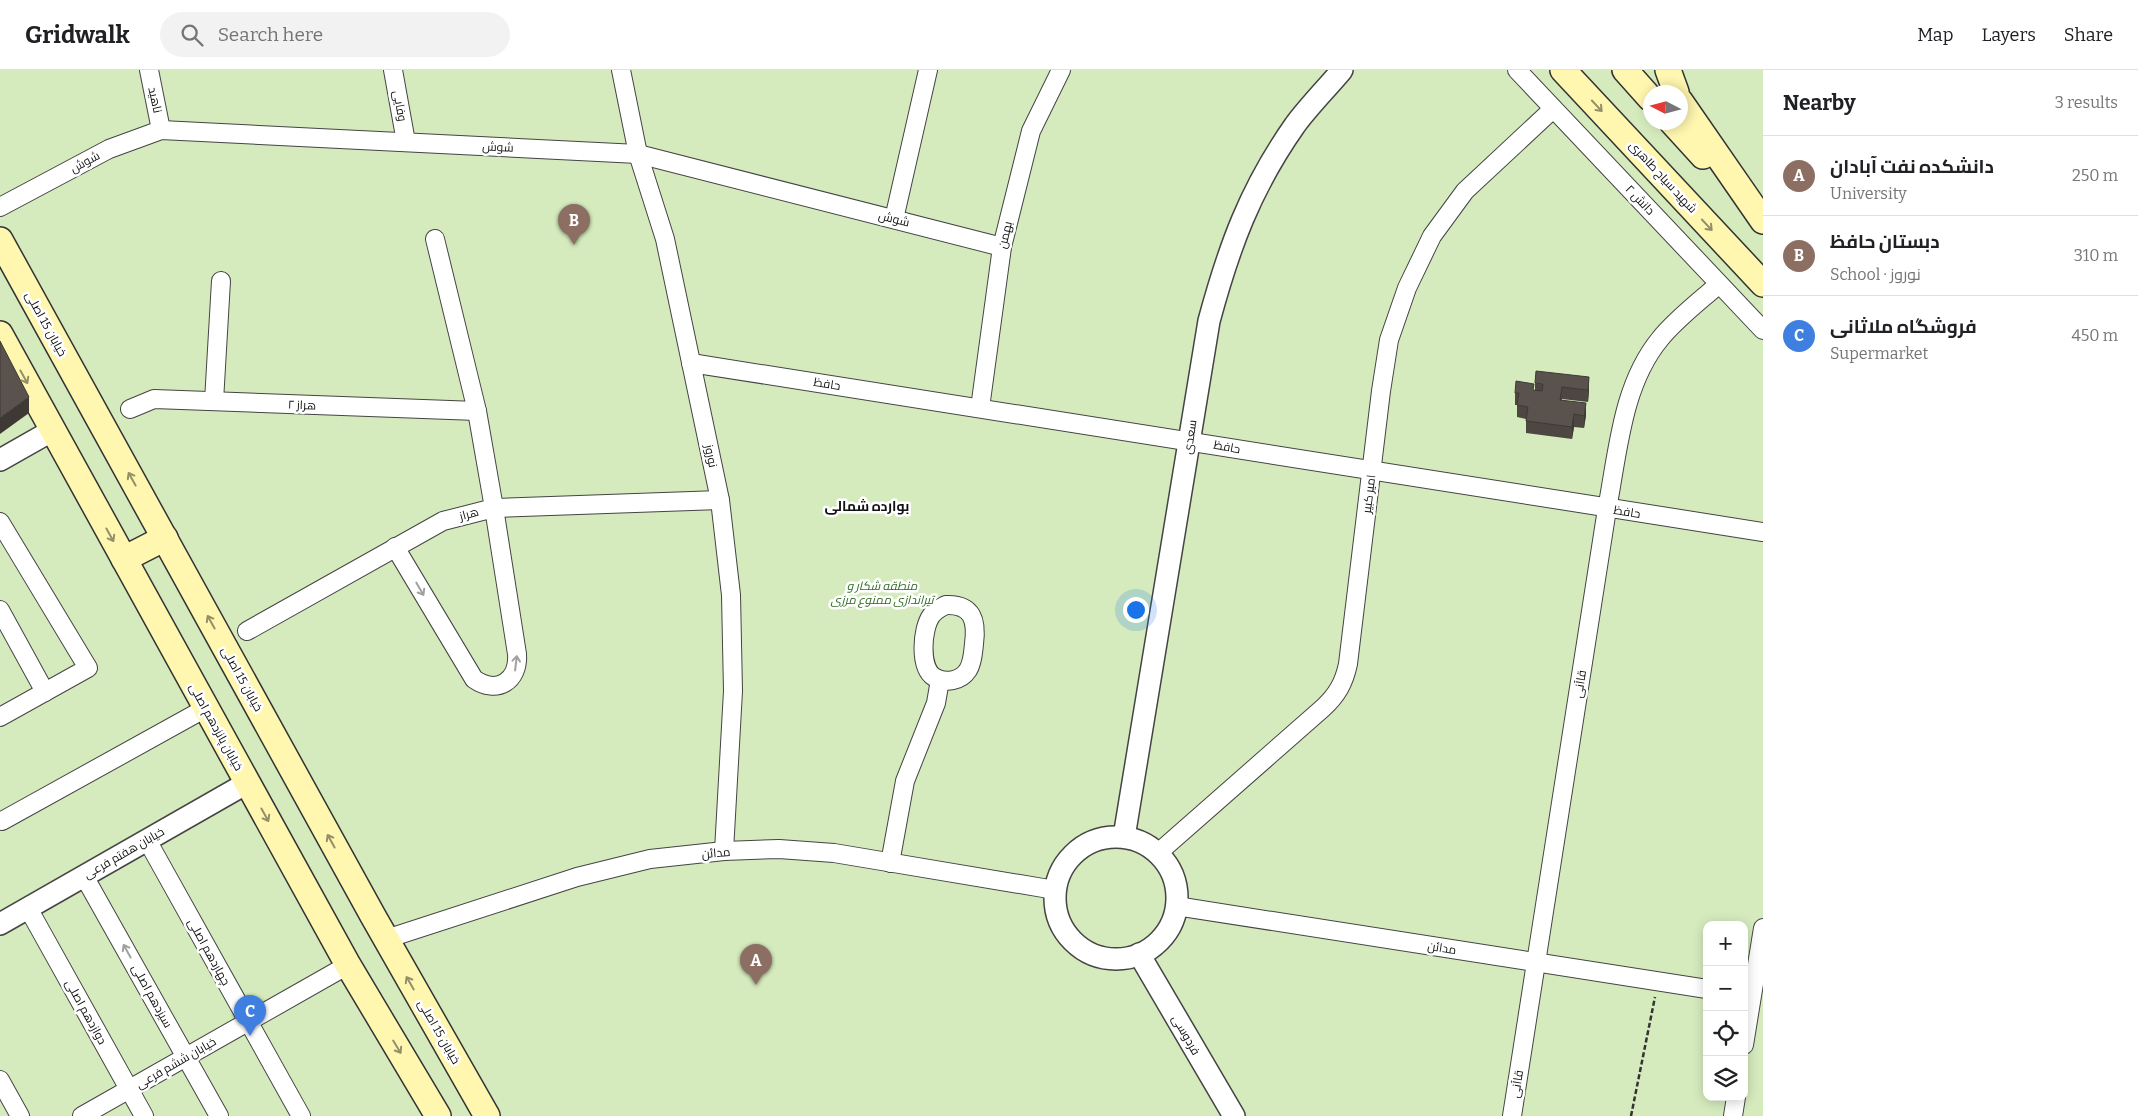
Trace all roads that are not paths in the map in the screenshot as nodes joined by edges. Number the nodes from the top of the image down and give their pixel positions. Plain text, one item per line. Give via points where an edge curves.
1 (149, 70) edge
2 (393, 70) edge
3 (621, 70) edge
4 (928, 70) edge
5 (1061, 70) edge
6 (1342, 70) edge
7 (1518, 70) edge
8 (1564, 70) edge
9 (1625, 70) edge
10 (1668, 70) edge
11 (1673, 85) edge
12 (1643, 90) edge
13 (1553, 109) junction
14 (1688, 113) edge
15 (161, 130) junction
16 (1679, 130) edge
17 (406, 142) junction
18 (638, 154) junction
19 (0, 207) edge
20 (894, 219) junction
21 (1763, 222) edge
22 (435, 239) dead end
23 (0, 240) edge
24 (1002, 247) junction
25 (222, 281) dead end
26 (1719, 284) junction
27 (1763, 284) edge
28 (1763, 330) edge
29 (0, 334) edge
30 (691, 363) junction
31 (214, 401) junction
32 (980, 408) junction
33 (130, 409) dead end
34 (477, 411) junction
35 (53, 430) junction
36 (1189, 440) junction
37 (0, 460) edge
38 (1372, 471) junction
39 (720, 500) junction
40 (494, 508) junction
41 (1607, 509) junction
42 (0, 522) edge
43 (1763, 532) edge
44 (165, 538) junction
45 (395, 547) junction
46 (124, 559) junction
47 (0, 610) edge
48 (246, 631) dead end
49 (940, 680) dead end
50 (46, 692) junction
51 (206, 708) junction
52 (0, 717) edge
53 (247, 783) junction
54 (2, 821) dead end
55 (1124, 837) junction
56 (147, 840) junction
57 (724, 852) junction
58 (1158, 853) junction
59 (890, 863) junction
60 (84, 876) junction
61 (1055, 890) junction
62 (1176, 906) junction
63 (28, 908) junction
64 (0, 924) edge
65 (1763, 928) edge
66 (386, 939) junction
67 (1139, 954) junction
68 (1537, 963) junction
69 (348, 965) junction
70 (1703, 988) edge
71 (1753, 997) edge
72 (248, 1022) junction
73 (1748, 1024) edge
74 (186, 1057) junction
75 (0, 1080) edge
76 (129, 1089) junction
77 (1735, 1101) edge
78 (20, 1116) edge
79 (82, 1116) edge
80 (144, 1116) edge
81 (219, 1116) edge
82 (301, 1116) edge
83 (438, 1116) edge
84 (487, 1116) edge
85 (1234, 1116) edge
86 (1512, 1116) edge
87 (1733, 1116) edge

1 - 15 street, ناهید
2 - 17 street, وفایی
3 - 18 street, نوروز
4 - 20 street
5 - 24 street, بهمن via 1032,131
6 - 36 street, سعدی via 1296,123 1249,202 1226,260 1209,321
7 - 13 street, دانش ۲
8 -> 27 main road, شهید سیاح طاهری
9 - 12 main road
10 - 11 main road
13 - 26 street, دانش ۲
13 - 38 street, امیر کبیر via 1464,191 1428,245 1407,288 1389,340
14 - 21 main road
15 - 17 street, شوش
15 - 19 street, شوش via 109,149
16 - 21 main road
17 - 18 street, شوش
18 - 20 street, شوش
18 - 30 street, نوروز via 665,239
20 - 24 street, شوش
22 - 34 street
44 -> 23 main road, خیابان 15 اصلی
24 - 32 street, بهمن
25 - 31 street
26 - 28 street, دانش ۲
26 - 41 street, قاآنی via 1660,339 1639,373 1626,411
29 -> 35 main road, خیابان پانزدهم اصلی
30 - 32 street, حافظ
30 - 39 street, نوروز
31 - 33 street, هراز ۲ via 154,399
31 - 34 street, هراز ۲
32 - 36 street, حافظ
34 - 40 street
35 - 37 street
35 -> 46 main road, خیابان پانزدهم اصلی
36 - 38 street, حافظ
36 - 55 street, سعدی
38 - 41 street, حافظ
38 - 58 street, امیر کبیر via 1348,664 1336,696
39 - 40 street, هراز
39 - 57 street, نوروز via 731,595 733,691
40 - 45 street, هراز via 442,521
45 -> 40 street via 474,679 488,686 505,683 518,662
41 - 43 street, حافظ
41 - 68 street, قاآنی
42 - 50 street via 88,668
44 - 46 main road
66 -> 44 main road, خیابان 15 اصلی
45 - 48 street, هراز
46 - 51 main road, خیابان پانزدهم اصلی
47 - 50 street
49 - 59 street via 936,703 905,780
50 - 52 street
51 - 53 main road, خیابان پانزدهم اصلی
51 - 54 street
53 - 56 street, خیابان هفتم فرعی
53 -> 69 main road, خیابان پانزدهم اصلی
55 - 58 street via 1142,842
55 - 61 street via 1105,837 1072,855 1061,871
56 - 60 street, خیابان هفتم فرعی
56 - 72 street, چهاردهم اصلی
57 - 59 street, مدائن via 780,850 834,853
57 - 66 street, مدائن via 650,860 577,877
58 - 62 street via 1170,868 1176,886
59 - 61 street, مدائن
60 - 63 street, خیابان هفتم فرعی
74 -> 60 street, سیزدهم اصلی
61 - 67 street via 1056,909 1062,927 1074,942 1090,953 1108,958
62 - 67 street via 1171,924 1160,940
62 - 68 street, مدائن
63 - 64 street, خیابان هفتم فرعی
63 - 76 street, دوازدهم اصلی
65 - 71 street
84 -> 66 main road, خیابان 15 اصلی
67 - 85 street, فردوسی
68 - 70 street, مدائن
68 - 86 street, قاآنی
69 - 72 street, خیابان ششم فرعی
69 -> 83 main road, خیابان پانزدهم اصلی
71 - 73 street
72 - 74 street, خیابان ششم فرعی
72 - 82 street, چهاردهم اصلی
74 - 76 street, خیابان ششم فرعی
74 - 81 street, سیزدهم اصلی
75 - 78 street
76 - 79 street, خیابان ششم فرعی
76 - 80 street, دوازدهم اصلی
77 - 87 street

